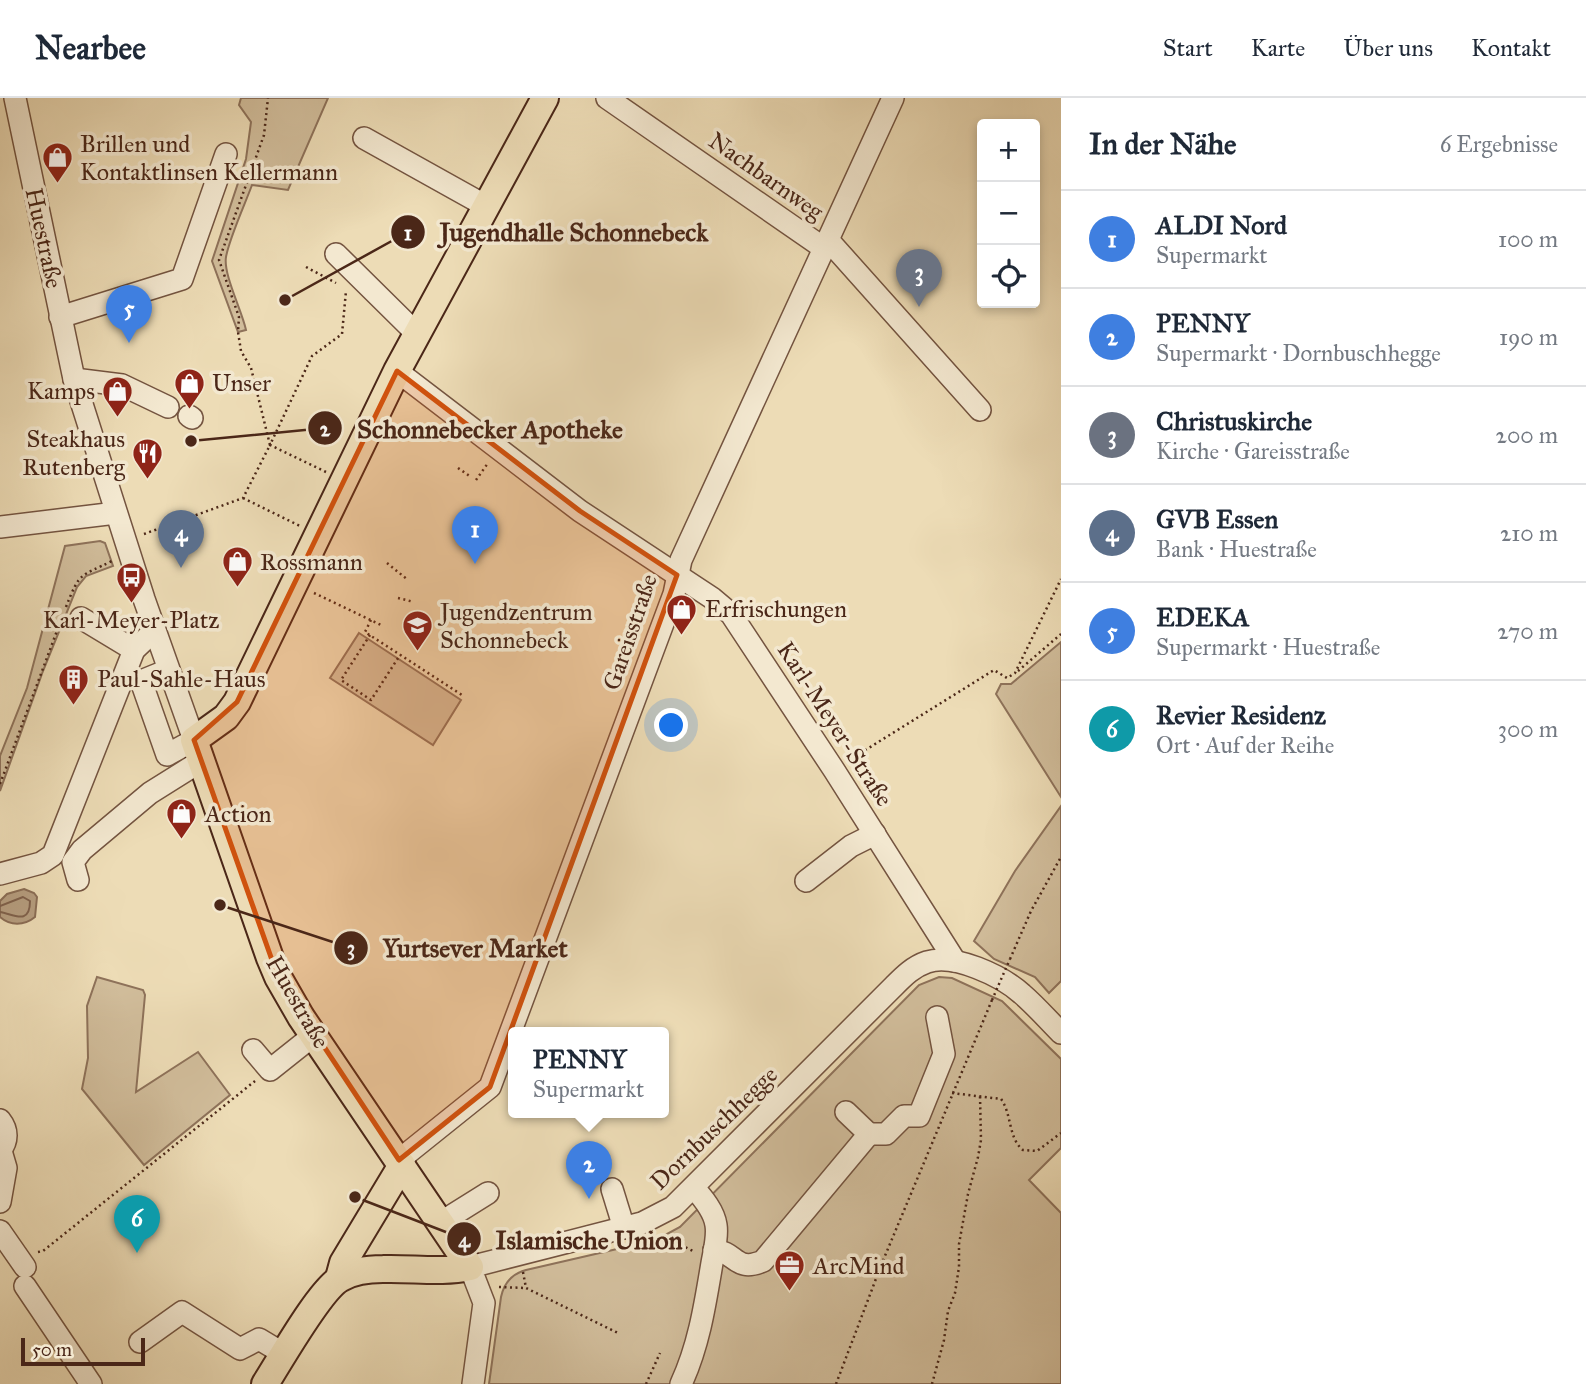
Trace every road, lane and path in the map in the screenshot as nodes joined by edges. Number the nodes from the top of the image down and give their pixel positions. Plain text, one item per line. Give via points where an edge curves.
1 (15, 98) edge
2 (268, 98) edge
3 (545, 98) edge
4 (607, 98) edge
5 (893, 98) edge
6 (364, 138) dead end
7 (226, 155) dead end
8 (486, 206) junction
9 (827, 245) junction
10 (336, 254) dead end
11 (306, 267) dead end
12 (337, 283) dead end
13 (347, 288) dead end
14 (60, 317) junction
15 (418, 334) junction
16 (397, 371) junction
17 (74, 379) junction
18 (168, 407) dead end
19 (981, 410) dead end
20 (270, 445) junction
21 (458, 468) dead end
22 (471, 477) dead end
23 (344, 482) junction
24 (243, 498) junction
25 (116, 513) junction
26 (0, 527) edge
27 (319, 535) junction
28 (128, 548) junction
29 (387, 563) dead end
30 (677, 575) junction
31 (1061, 579) edge
32 (408, 580) dead end
33 (295, 584) junction
34 (398, 598) dead end
35 (414, 602) dead end
36 (81, 618) dead end
37 (371, 620) junction
38 (381, 625) dead end
39 (154, 631) junction
40 (1061, 634) edge
41 (370, 635) junction
42 (134, 650) junction
43 (400, 654) junction
44 (168, 670) junction
45 (1015, 673) junction
46 (462, 695) dead end
47 (198, 750) junction
48 (834, 770) junction
49 (0, 783) edge
50 (872, 829) junction
51 (1061, 857) edge
52 (811, 859) dead end
53 (0, 874) edge
54 (78, 880) dead end
55 (806, 881) dead end
56 (955, 961) junction
57 (937, 1017) dead end
58 (512, 1027) edge
59 (1061, 1033) edge
60 (314, 1035) junction
61 (508, 1039) edge
62 (253, 1050) dead end
63 (270, 1070) junction
64 (952, 1093) junction
65 (980, 1096) junction
66 (846, 1112) dead end
67 (0, 1120) edge
68 (1061, 1133) edge
69 (867, 1136) junction
70 (0, 1151) edge
71 (401, 1162) junction
72 (694, 1188) junction
73 (612, 1189) dead end
74 (488, 1193) dead end
75 (0, 1202) edge
76 (654, 1219) junction
77 (440, 1223) junction
78 (624, 1228) junction
79 (0, 1231) edge
80 (713, 1256) junction
81 (470, 1267) junction
82 (23, 1270) junction
83 (782, 1271) dead end
84 (786, 1274) dead end
85 (524, 1277) dead end
86 (339, 1278) junction
87 (499, 1287) dead end
88 (526, 1288) junction
89 (618, 1334) dead end
90 (140, 1342) dead end
91 (660, 1353) dead end
92 (285, 1354) junction
93 (91, 1384) edge
94 (265, 1384) edge
95 (472, 1384) edge
96 (646, 1384) edge
97 (681, 1384) edge
98 (836, 1384) edge
99 (932, 1384) edge

1 - 14 street, Huestraße
2 - 20 path via 264,135 219,260 239,317 242,351 251,368
3 - 8 main road
4 - 9 street, Nachbarnweg
5 - 9 street, Gareisstraße
6 - 8 street
7 - 14 street via 182,279
8 - 15 main road
9 - 19 street, Nachbarnweg
9 - 30 street, Gareisstraße
10 - 15 street
11 - 12 path
13 - 20 path via 342,334 312,356
14 - 17 street, Huestraße
15 - 16 main road
16 - 23 main road
16 - 30 street, Karl-Meyer-Straße via 570,504
17 - 18 street via 122,385
17 - 25 street, Huestraße
20 - 23 path
20 - 24 path
21 - 22 path
23 - 27 main road
24 - 27 path
24 - 28 path via 145,533
25 - 26 street
25 - 28 street, Huestraße
27 - 33 main road
28 - 39 street, Huestraße
28 - 49 path via 76,580
29 - 32 path
30 - 48 street, Karl-Meyer-Straße via 730,614
30 - 58 street, Gareisstraße
31 - 45 path
33 - 37 path
33 - 47 main road via 237,702
34 - 35 path
36 - 42 street
37 - 38 path
37 - 41 path via 365,632
39 - 42 street
39 - 44 street, Huestraße
40 - 45 path
41 - 43 path
41 - 43 path via 341,680 371,699
42 - 53 street via 53,855
43 - 46 path
44 - 47 street, Huestraße
44 - 47 street via 141,681 167,755
45 - 48 path via 1007,678 994,670
47 - 54 street via 82,850 73,862
47 - 60 main road, Huestraße via 278,977
48 - 50 street, Karl-Meyer-Straße
50 - 52 street
50 - 55 street
50 - 56 street, Karl-Meyer-Straße
51 - 64 path, bridge via 1031,911
56 - 59 street via 1019,991
56 - 72 street, Dornbuschhegge via 930,961 909,972
57 - 69 street via 944,1054 919,1116 904,1116 886,1134
60 - 63 street
60 - 71 main road, Huestraße
61 - 71 street, Gareisstraße via 490,1087
62 - 63 street
63 - 82 path
64 - 65 path
64 - 98 path
65 - 68 path via 1004,1102 1015,1141 1023,1150 1041,1149
65 - 99 path via 981,1140 959,1244 955,1293
66 - 69 street
67 - 70 street via 7,1133
69 - 80 street via 763,1261 751,1266 723,1251
70 - 75 street via 6,1168
71 - 77 main road, Huestraße
71 - 86 main road
72 - 76 street, Dornbuschhegge
72 - 80 street via 716,1223
73 - 78 street
74 - 77 street
76 - 78 street, Dornbuschhegge
76 - 80 path via 666,1239
77 - 81 main road, Huestraße
78 - 81 street, Dornbuschhegge
79 - 82 street
80 - 97 street via 704,1317
81 - 86 main road via 367,1270
81 - 95 street via 484,1303
82 - 93 street
83 - 84 path
85 - 88 path
86 - 92 main road
87 - 88 path
88 - 89 path
90 - 92 street via 182,1312 240,1349 259,1339
91 - 96 path
92 - 94 main road

